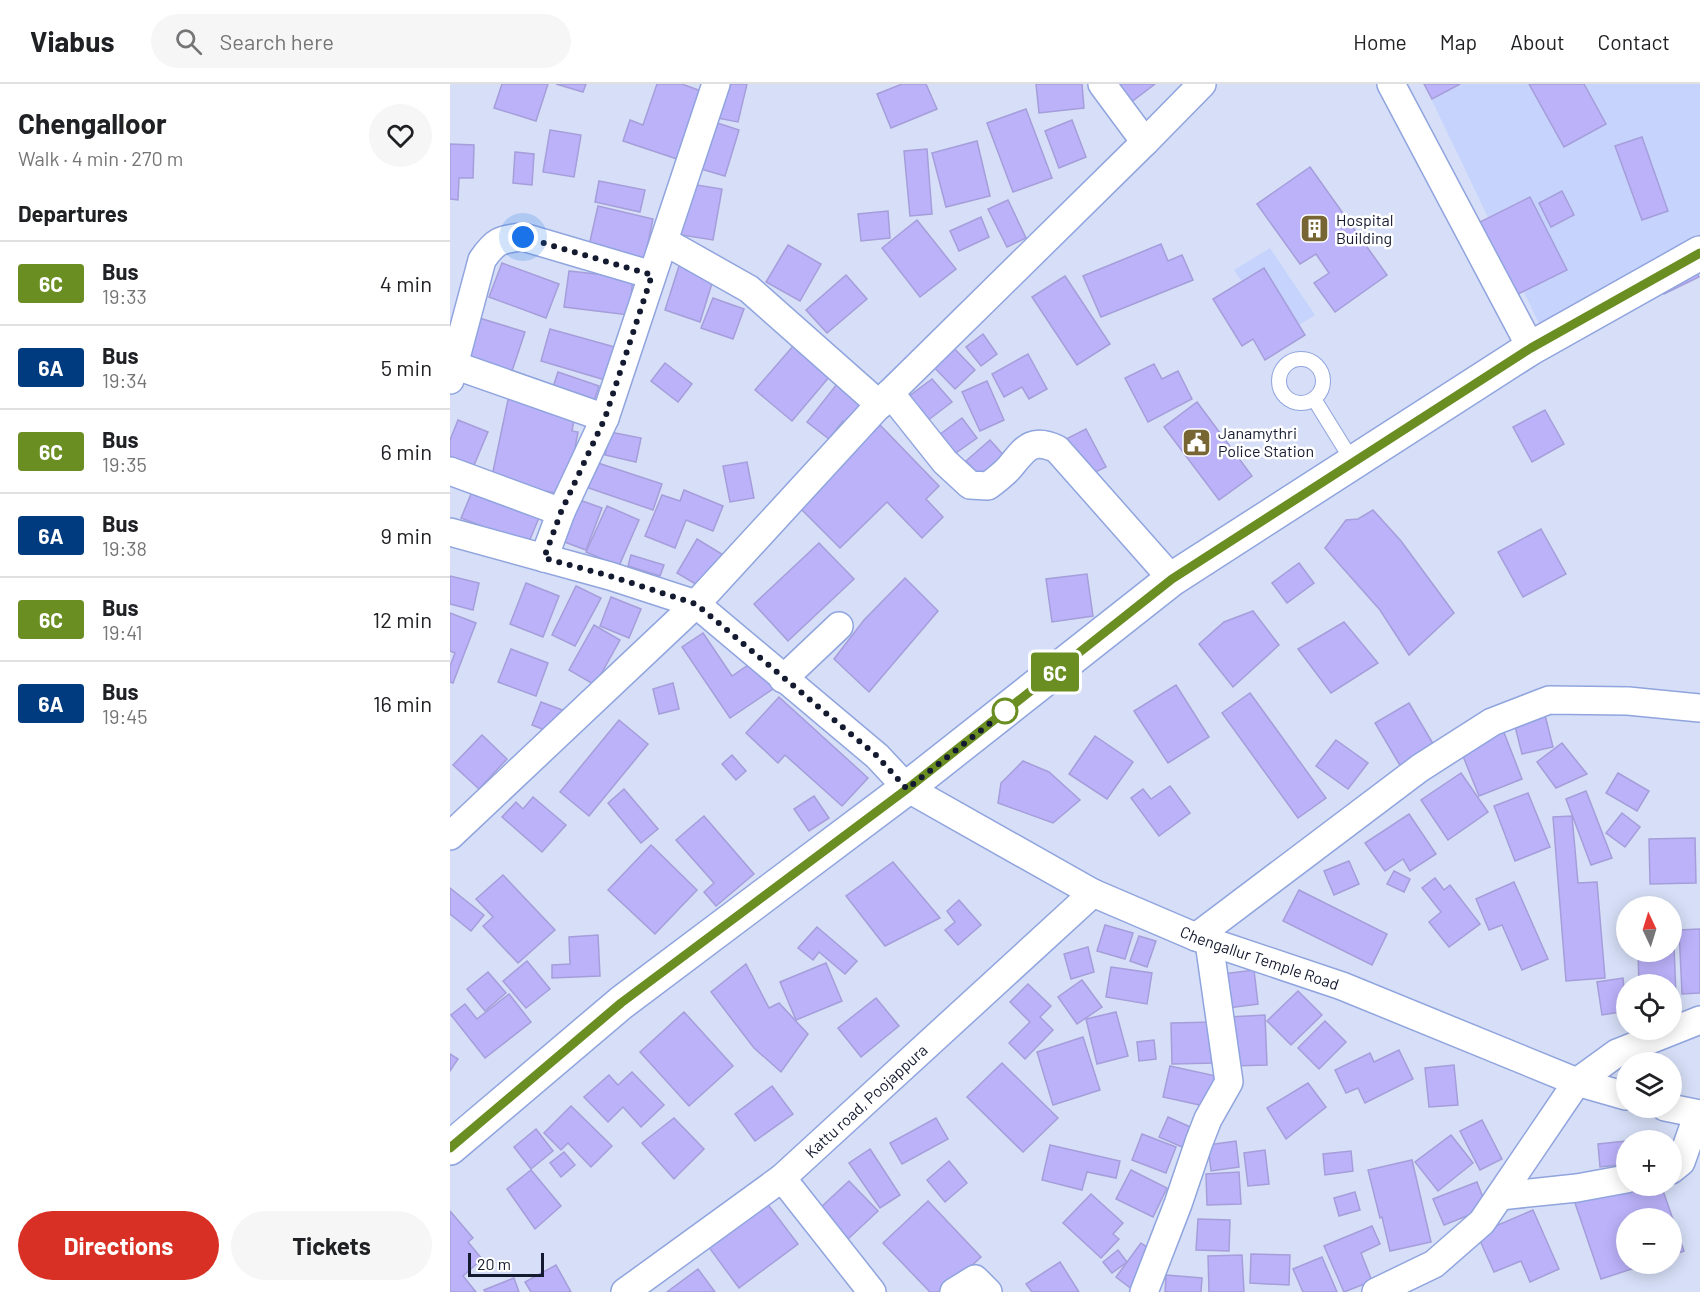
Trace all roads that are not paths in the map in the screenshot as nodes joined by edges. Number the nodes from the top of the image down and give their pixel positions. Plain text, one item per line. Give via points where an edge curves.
1 (716, 84) edge
2 (1102, 84) edge
3 (1202, 84) edge
4 (1391, 84) edge
5 (1145, 142) junction
6 (664, 241) junction
7 (1700, 253) edge
8 (652, 275) junction
9 (1531, 348) junction
10 (452, 372) edge
11 (885, 399) junction
12 (1314, 399) dead end
13 (605, 418) junction
14 (1353, 462) junction
15 (450, 471) edge
16 (561, 512) junction
17 (450, 532) edge
18 (544, 558) junction
19 (1172, 579) junction
20 (696, 604) junction
21 (838, 626) dead end
22 (783, 679) junction
23 (1700, 708) edge
24 (907, 789) junction
25 (450, 836) edge
26 (1093, 893) junction
27 (1203, 940) junction
28 (1700, 1020) edge
29 (1577, 1082) junction
30 (1616, 1093) edge
31 (1682, 1110) edge
32 (1699, 1114) edge
33 (450, 1148) edge
34 (1682, 1159) edge
35 (782, 1178) junction
36 (1616, 1181) edge
37 (1500, 1196) junction
38 (625, 1292) edge
39 (872, 1292) edge
40 (954, 1292) edge
41 (988, 1292) edge
42 (1144, 1292) edge
43 (1376, 1292) edge

1 - 6 street
2 - 5 street
3 - 5 street
4 - 9 street
5 - 11 street
6 - 8 street
6 - 11 street via 749,289
7 - 9 main road
8 - 10 street via 523,237 505,238 493,244 482,260
8 - 13 street
9 - 14 main road
10 - 13 street
11 - 19 street via 970,485 988,486 1029,446 1046,444 1057,449
11 - 20 street
12 - 14 lane
13 - 16 street
14 - 19 main road
15 - 16 street
16 - 18 street
17 - 18 street
18 - 20 street
19 - 24 main road
20 - 22 street, Chengallur Temple Road
20 - 25 street
21 - 22 street
22 - 24 street, Chengallur Temple Road via 877,756
23 - 27 street via 1628,701 1549,700 1492,722 1420,768
24 - 26 street, Chengallur Temple Road
24 - 33 main road via 621,1003
26 - 27 street, Chengallur Temple Road
26 - 35 street, Kattu road, Poojappura
27 - 29 street, Chengallur Temple Road via 1342,986
27 - 42 street via 1229,1082 1208,1119
28 - 29 street via 1617,1053
29 - 30 street, Chengallur Temple Road
29 - 37 street
31 - 32 street
32 - 34 street
35 - 38 street, Kattu road, Poojappura
35 - 39 street
36 - 37 street
37 - 43 street via 1482,1222 1434,1264
40 - 41 street via 975,1279

